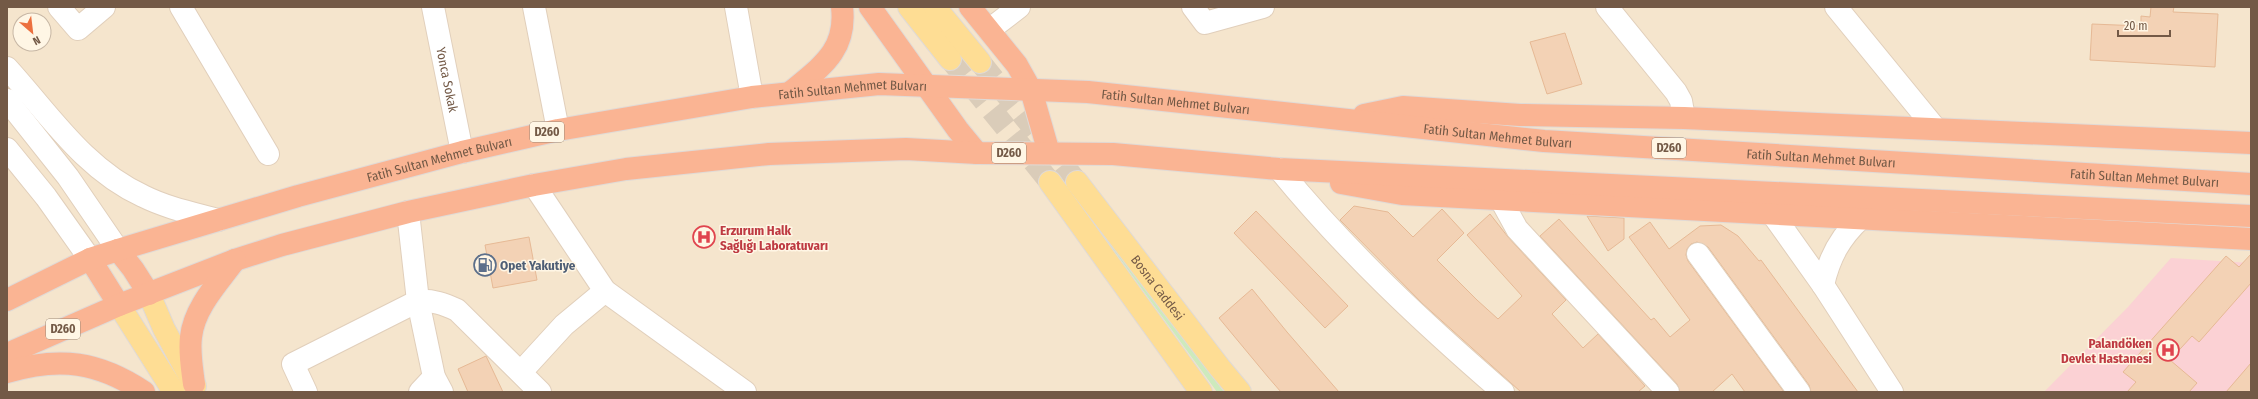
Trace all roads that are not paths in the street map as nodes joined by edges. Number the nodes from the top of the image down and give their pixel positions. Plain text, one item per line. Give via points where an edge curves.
1 (59, 7) edge
2 (104, 7) edge
3 (181, 7) edge
4 (433, 7) edge
5 (534, 7) edge
6 (736, 7) edge
7 (842, 7) edge
8 (870, 7) edge
9 (908, 7) edge
10 (935, 7) edge
11 (970, 7) edge
12 (1019, 7) edge
13 (1193, 7) edge
14 (1263, 7) edge
15 (1607, 7) edge
16 (1836, 7) edge
17 (989, 30) junction
18 (950, 59) tunnel mouth
19 (980, 62) tunnel mouth
20 (7, 68) edge
21 (927, 86) junction
22 (1031, 90) junction
23 (792, 91) junction
24 (752, 97) junction
25 (7, 100) edge
26 (1684, 118) junction
27 (1346, 119) junction
28 (1935, 128) junction
29 (558, 130) junction
30 (2251, 143) edge
31 (7, 149) edge
32 (462, 152) junction
33 (977, 153) junction
34 (1049, 153) junction
35 (268, 154) dead end
36 (1284, 169) junction
37 (1050, 182) tunnel mouth
38 (1077, 182) tunnel mouth
39 (2251, 184) edge
40 (534, 185) junction
41 (1501, 200) junction
42 (408, 212) junction
43 (1771, 212) junction
44 (2251, 216) edge
45 (1861, 218) junction
46 (218, 220) junction
47 (2251, 239) edge
48 (118, 250) junction
49 (1698, 254) dead end
50 (235, 260) junction
51 (82, 263) junction
52 (1823, 285) junction
53 (605, 292) junction
54 (149, 294) junction
55 (7, 300) edge
56 (418, 301) junction
57 (119, 305) junction
58 (7, 354) edge
59 (7, 372) edge
60 (520, 372) junction
61 (432, 387) edge
62 (196, 388) edge
63 (144, 392) edge
64 (174, 392) edge
65 (306, 392) edge
66 (540, 392) edge
67 (745, 392) edge
68 (1201, 392) edge
69 (1240, 392) edge
70 (1503, 392) edge
71 (1668, 392) edge
72 (1799, 392) edge
73 (1892, 392) edge

1 - 2 street via 78,30
3 - 35 street
4 - 32 street, Yonca Sokak
5 - 29 street
6 - 24 street
7 - 23 highway via 844,22 836,50 824,65
8 - 21 highway
9 - 18 main road
10 - 19 main road
11 - 17 highway
12 - 17 street
13 - 14 street via 1204,22
15 - 26 street via 1676,92 1681,101
16 - 28 street
17 - 22 highway via 1017,65
20 - 46 street via 73,144 105,174 126,188 161,204
21 - 22 highway, Fatih Sultan Mehmet Bulvarı / D260
21 - 23 highway, Fatih Sultan Mehmet Bulvarı / D260 via 879,84
21 - 33 highway
22 - 27 highway, Fatih Sultan Mehmet Bulvarı / D260 via 1088,92
22 - 34 highway
23 - 24 highway, Fatih Sultan Mehmet Bulvarı / D260
24 - 29 highway, Fatih Sultan Mehmet Bulvarı / D260
25 - 48 street via 68,176
26 - 27 highway via 1520,115 1403,106
26 - 28 highway
27 - 39 highway, Fatih Sultan Mehmet Bulvarı / D260 via 1544,141
28 - 30 highway
29 - 32 highway, Fatih Sultan Mehmet Bulvarı / D260
31 - 51 street via 46,197
32 - 46 highway, Fatih Sultan Mehmet Bulvarı / D260
33 - 34 highway, D260
33 - 40 highway, D260 via 906,149 769,154 626,169
34 - 36 highway, D260 via 1113,154
36 - 41 highway via 1338,183 1402,194
36 - 44 highway, D260
36 - 70 street via 1307,202 1400,300
37 - 68 main road
38 - 69 main road, Bosna Caddesi
40 - 42 highway, D260
40 - 53 street
41 - 43 highway
41 - 71 street via 1517,229
42 - 50 highway, D260
42 - 56 street
43 - 45 highway
43 - 52 street
45 - 47 highway
45 - 52 street via 1838,245
46 - 48 highway, Fatih Sultan Mehmet Bulvarı / D260
48 - 51 highway, D260
48 - 54 highway
49 - 72 street
50 - 54 highway, D260
50 - 62 highway via 199,310 194,322 191,351
51 - 55 highway, D260
51 - 57 highway
52 - 73 street
53 - 60 street via 564,324
53 - 67 street
54 - 57 highway, D260
54 - 62 main road via 167,336
56 - 60 street via 444,304 457,310
56 - 61 street
56 - 65 street via 294,364
57 - 58 highway, D260
57 - 64 main road
59 - 63 highway via 42,364 86,365 125,380
60 - 66 street

